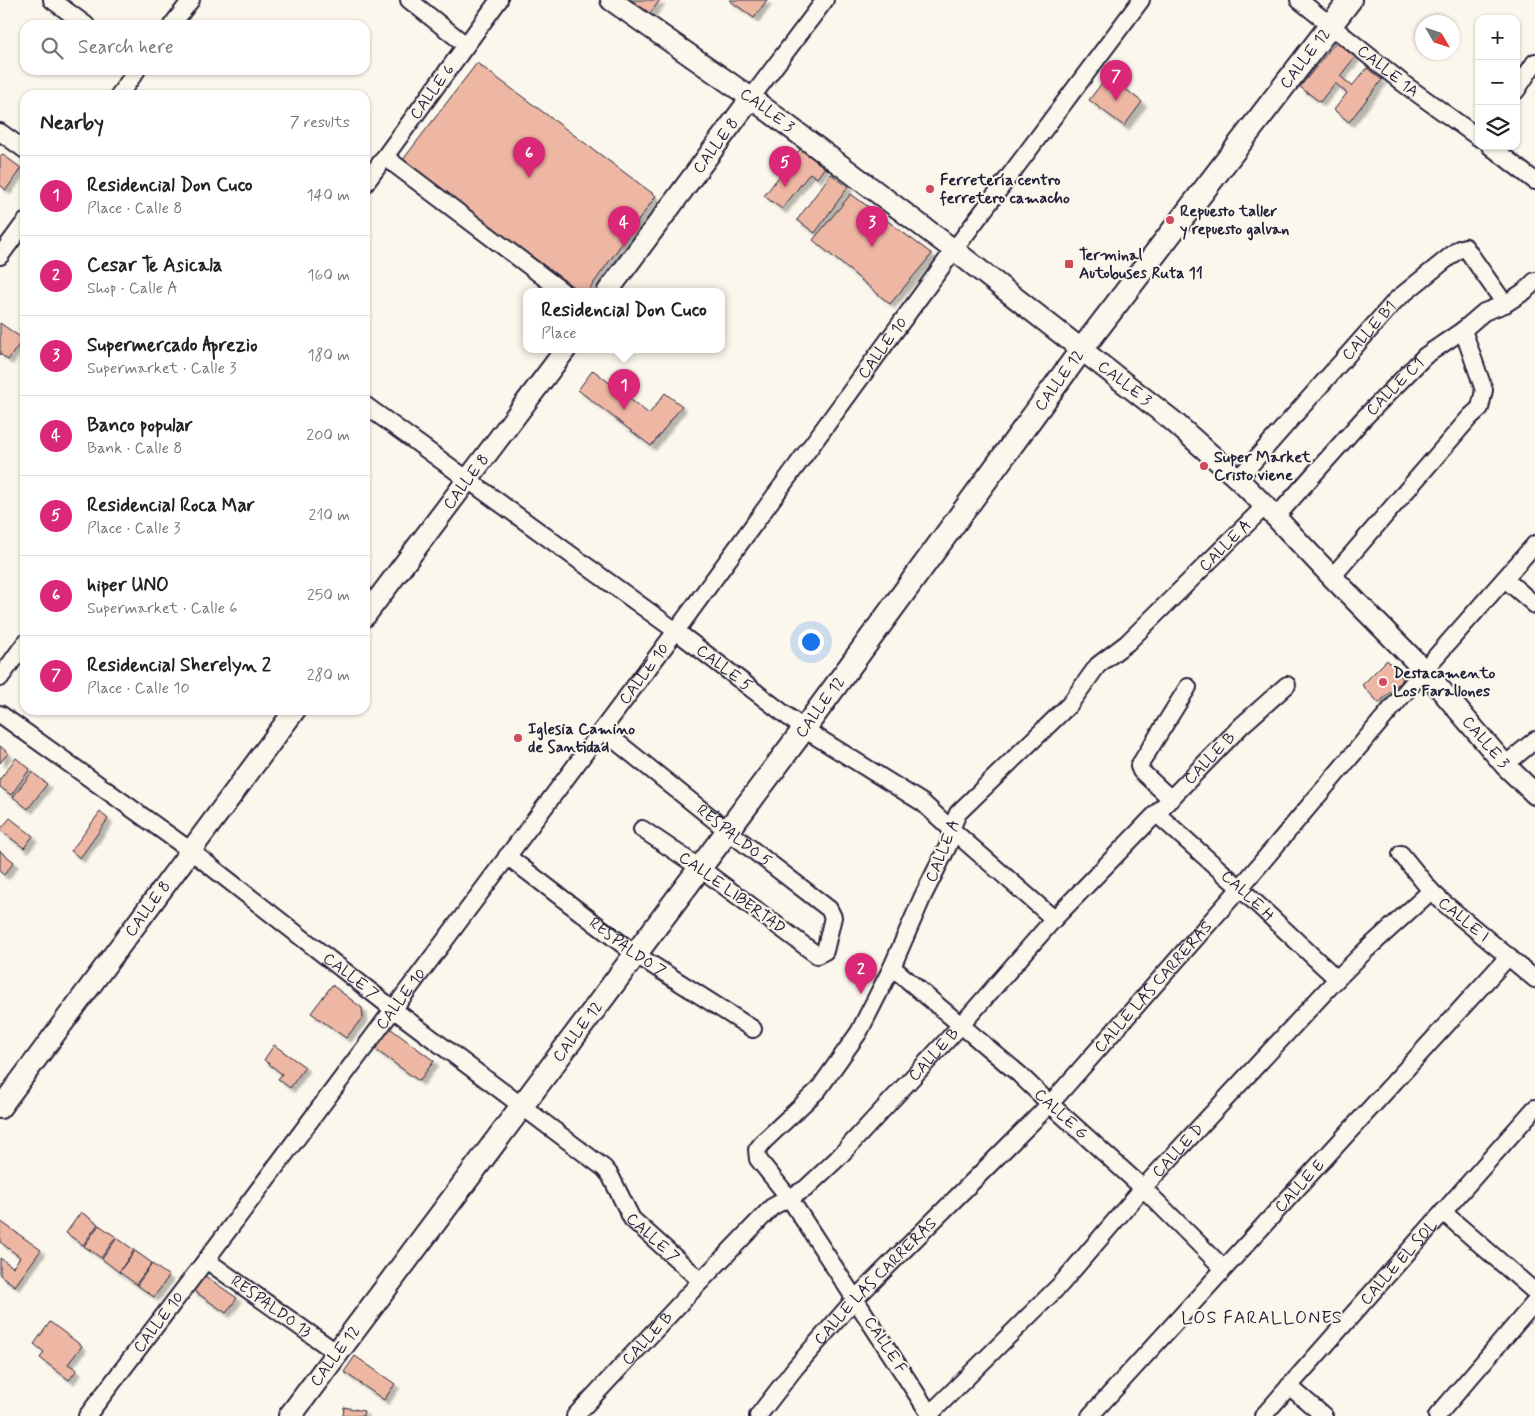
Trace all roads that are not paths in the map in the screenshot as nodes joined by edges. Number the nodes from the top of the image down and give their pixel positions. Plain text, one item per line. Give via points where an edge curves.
1 (52, 0) edge
2 (190, 0) edge
3 (409, 0) edge
4 (499, 0) edge
5 (611, 0) edge
6 (825, 0) edge
7 (1141, 0) edge
8 (1299, 0) edge
9 (1350, 0) edge
10 (79, 20) edge
11 (176, 20) edge
12 (1330, 26) junction
13 (466, 45) junction
14 (1535, 62) edge
15 (133, 75) edge
16 (1520, 85) edge
17 (123, 90) edge
18 (751, 98) junction
19 (0, 132) edge
20 (1475, 135) edge
21 (20, 146) edge
22 (1495, 150) edge
23 (386, 157) junction
24 (370, 178) edge
25 (1535, 181) edge
26 (20, 229) edge
27 (954, 250) junction
28 (0, 256) edge
29 (1535, 281) edge
30 (558, 288) edge
31 (610, 288) edge
32 (1505, 304) junction
33 (1463, 330) junction
34 (1082, 349) junction
35 (563, 353) edge
36 (370, 409) edge
37 (1238, 478) junction
38 (468, 479) junction
39 (1270, 512) junction
40 (1535, 544) edge
41 (1332, 577) junction
42 (1505, 579) junction
43 (1535, 605) edge
44 (370, 609) edge
45 (676, 631) junction
46 (20, 650) edge
47 (1424, 670) junction
48 (0, 678) edge
49 (1286, 685) dead end
50 (1188, 687) dead end
51 (0, 714) edge
52 (291, 715) edge
53 (804, 729) junction
54 (602, 730) junction
55 (1535, 740) edge
56 (1506, 765) junction
57 (1535, 794) edge
58 (1171, 799) junction
59 (1157, 814) junction
60 (642, 829) dead end
61 (951, 829) junction
62 (728, 831) junction
63 (191, 852) junction
64 (1401, 854) dead end
65 (507, 856) junction
66 (700, 868) junction
67 (1240, 888) junction
68 (1431, 891) junction
69 (1054, 919) junction
70 (635, 954) junction
71 (821, 954) joint
72 (1509, 956) junction
73 (892, 967) junction
74 (1337, 979) junction
75 (1535, 979) edge
76 (393, 1009) junction
77 (962, 1024) junction
78 (754, 1029) dead end
79 (1050, 1104) junction
80 (521, 1106) junction
81 (0, 1108) edge
82 (1535, 1108) edge
83 (1143, 1188) junction
84 (790, 1199) junction
85 (1443, 1212) junction
86 (206, 1260) junction
87 (1223, 1268) junction
88 (701, 1281) junction
89 (1535, 1292) edge
90 (855, 1299) junction
91 (1535, 1302) edge
92 (337, 1353) junction
93 (1290, 1386) junction
94 (931, 1415) edge
95 (87, 1416) edge
96 (290, 1416) edge
97 (575, 1416) edge
98 (758, 1416) edge
99 (1090, 1416) edge
100 (1263, 1416) edge
101 (1324, 1416) edge
102 (1437, 1416) edge

1 - 10 street
2 - 11 street
3 - 13 street
4 - 13 street, CALLE 6
5 - 18 street, CALLE 3
6 - 18 street, CALLE 8
7 - 27 street, CALLE 10
8 - 12 street, CALLE 1A
9 - 12 main road, CALLE 12
12 - 20 street, CALLE 1A
12 - 34 main road, CALLE 12
13 - 23 street, CALLE 6
14 - 16 street
15 - 17 street
18 - 27 street, CALLE 3
18 - 31 street, CALLE 8
19 - 21 street
22 - 25 street
23 - 24 street, CALLE 6
23 - 30 street
26 - 28 street
27 - 34 street, CALLE 3
27 - 45 street, CALLE 10
29 - 32 street, CALLE C1
32 - 33 street, CALLE C1 via 1484,312
32 - 37 street, CALLE B1 via 1465,247 1459,249 1396,300
33 - 39 street, CALLE C1 via 1426,356
33 - 41 street via 1484,390 1480,408
34 - 37 street, CALLE 3 via 1173,421
34 - 53 main road, CALLE 12
35 - 38 street, CALLE 8
36 - 38 street, CALLE 5
37 - 39 street, CALLE 3
38 - 44 street, CALLE 8
38 - 45 street, CALLE 5
39 - 41 street, CALLE 3
39 - 61 street, CALLE A via 1133,638 1098,665 1072,702 960,811
40 - 42 street, CALLE LAS CARRERAS
41 - 47 street, CALLE 3
42 - 43 street
42 - 47 street, CALLE LAS CARRERAS
45 - 53 street, CALLE 5
45 - 54 street, CALLE 10
46 - 48 street
47 - 56 street, CALLE 3
47 - 67 street, CALLE LAS CARRERAS
49 - 58 street, CALLE B via 1241,726
50 - 58 street via 1139,766
51 - 63 street, CALLE 7
52 - 63 street, CALLE 8
53 - 61 street, CALLE 5 via 922,803
53 - 62 main road, CALLE 12
54 - 62 street, RESPALDO 5
54 - 65 street, CALLE 10
55 - 56 street
56 - 57 street, CALLE 3
58 - 59 street, CALLE B
59 - 67 street, CALLE H
59 - 69 street, CALLE B
60 - 66 street, CALLE LIBERTAD
61 - 69 street, CALLE 5
61 - 73 street, CALLE A via 948,846
62 - 66 main road, CALLE 12
62 - 71 street, RESPALDO 5 via 832,913 825,951
63 - 76 street, CALLE 7
63 - 81 street, CALLE 8
64 - 68 street, CALLE I
65 - 70 street, RESPALDO 7
65 - 76 street, CALLE 10
66 - 70 main road, CALLE 12
66 - 71 street, CALLE LIBERTAD via 817,955
67 - 74 street, CALLE H
67 - 79 street, CALLE LAS CARRERAS
68 - 72 street, CALLE I
68 - 74 street, CALLE D
69 - 77 street, CALLE B
70 - 78 street, RESPALDO 7
70 - 80 main road, CALLE 12
72 - 75 street, CALLE I
72 - 87 street, CALLE E
73 - 77 street, CALLE G
73 - 84 street, CALLE A via 859,1032 818,1090 757,1150 758,1159
74 - 83 street, CALLE D
76 - 80 street, CALLE 7
76 - 86 street, CALLE 10
77 - 79 street, CALLE G
77 - 84 street, CALLE B via 832,1164
79 - 83 street, CALLE G
79 - 90 street, CALLE LAS CARRERAS
80 - 88 street, CALLE 7 via 604,1168 632,1218
80 - 92 main road, CALLE 12
82 - 85 street, CALLE EL SOL
83 - 87 street, CALLE G
83 - 94 street, CALLE D via 1061,1284
84 - 88 street, CALLE B via 772,1207
84 - 90 street, CALLE F
85 - 89 street
85 - 93 street, CALLE EL SOL
86 - 92 street, RESPALDO 13
86 - 95 street, CALLE 10
87 - 99 street, CALLE E
88 - 97 street, CALLE B
90 - 94 street, CALLE F
90 - 98 street, CALLE LAS CARRERAS
91 - 102 street
92 - 96 main road, CALLE 12
93 - 100 street, CALLE EL SOL
93 - 101 street

